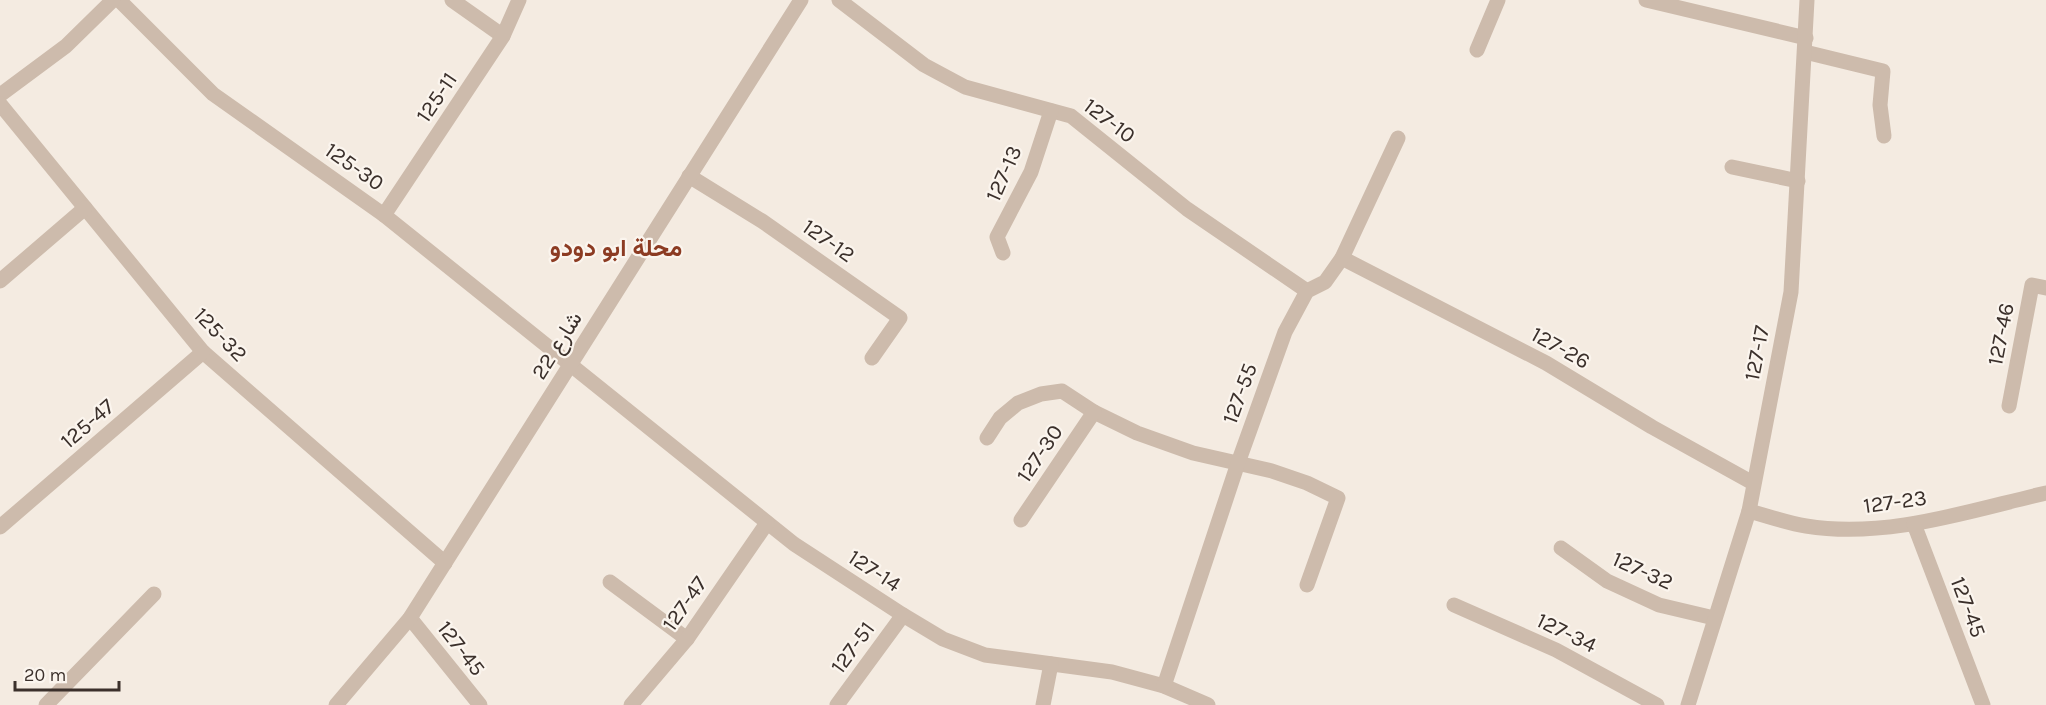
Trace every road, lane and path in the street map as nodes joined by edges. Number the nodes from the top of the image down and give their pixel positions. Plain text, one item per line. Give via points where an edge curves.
1 (114, 0) edge
2 (118, 0) edge
3 (452, 0) edge
4 (519, 0) edge
5 (801, 0) edge
6 (839, 0) edge
7 (1498, 0) edge
8 (1646, 0) edge
9 (1807, 0) edge
10 (503, 36) junction
11 (1805, 45) junction
12 (1477, 50) dead end
13 (0, 96) edge
14 (0, 104) edge
15 (1051, 111) junction
16 (1884, 136) dead end
17 (1398, 138) dead end
18 (1732, 167) dead end
19 (689, 176) junction
20 (1798, 181) junction
21 (85, 208) junction
22 (384, 215) junction
23 (1003, 253) dead end
24 (1342, 258) junction
25 (0, 281) edge
26 (2046, 288) edge
27 (1307, 291) junction
28 (203, 352) junction
29 (872, 358) dead end
30 (569, 365) junction
31 (2009, 406) dead end
32 (1094, 412) junction
33 (987, 438) dead end
34 (1238, 463) junction
35 (1753, 483) junction
36 (2046, 493) edge
37 (1749, 511) junction
38 (1022, 520) dead end
39 (767, 523) junction
40 (1914, 524) junction
41 (0, 527) edge
42 (1561, 548) dead end
43 (444, 562) junction
44 (610, 582) dead end
45 (1307, 585) dead end
46 (154, 594) dead end
47 (1454, 605) dead end
48 (903, 615) junction
49 (410, 618) junction
50 (1714, 618) junction
51 (687, 639) junction
52 (1051, 664) junction
53 (1164, 686) junction
54 (46, 705) edge
55 (336, 705) edge
56 (480, 705) edge
57 (631, 705) edge
58 (837, 705) edge
59 (1043, 705) edge
60 (1208, 705) edge
61 (1657, 705) edge
62 (1688, 705) edge
63 (1983, 705) edge

1 - 13 street via 66,45
2 - 22 street, 125-30 via 213,94
3 - 10 street
4 - 10 street, 125-11
5 - 19 street, شارع 22
6 - 15 street, 127-10 via 924,65 965,87
7 - 12 street
8 - 11 street
9 - 11 street, 127-17
10 - 22 street, 125-11
11 - 16 street via 1883,71 1880,105
11 - 20 street, 127-17
14 - 21 street, 125-32
15 - 23 street, 127-13 via 1031,172 997,237
15 - 27 street, 127-10 via 1071,116 1187,209
17 - 24 street, 127-55
18 - 20 street
19 - 29 street, 127-12 via 762,221 900,318
19 - 30 street, شارع 22
20 - 35 street, 127-17 via 1791,292
21 - 25 street
21 - 28 street, 125-32
22 - 30 street, 125-30
24 - 27 street, 127-55 via 1325,282
24 - 35 street, 127-26 via 1546,363
26 - 31 street, 127-46 via 2032,285
27 - 34 street, 127-55 via 1285,332
28 - 41 street, 125-47
28 - 43 street, 125-32
30 - 39 street, 127-14
30 - 43 street, شارع 22
32 - 33 street via 1062,391 1041,394 1018,403 1000,418
32 - 34 street via 1193,453
32 - 38 street, 127-30
34 - 45 street via 1307,483 1338,498
34 - 53 street, 127-55
35 - 37 street, 127-17
36 - 40 street, 127-23
37 - 40 street, 127-23 via 1806,526 1856,530
37 - 50 street, 127-17
39 - 48 street, 127-14
39 - 51 street, 127-47
40 - 63 street, 127-45
42 - 50 street, 127-32 via 1607,581 1648,600
43 - 49 street, شارع 22
44 - 51 street
46 - 54 street
47 - 61 street, 127-34 via 1556,650
48 - 52 street, 127-14 via 943,639 985,655
48 - 58 street, 127-51
49 - 55 street, شارع 22
49 - 56 street, 127-45
50 - 62 street, 127-17
51 - 57 street, 127-47
52 - 53 street, 127-14 via 1112,672
52 - 59 street
53 - 60 street, 127-14

